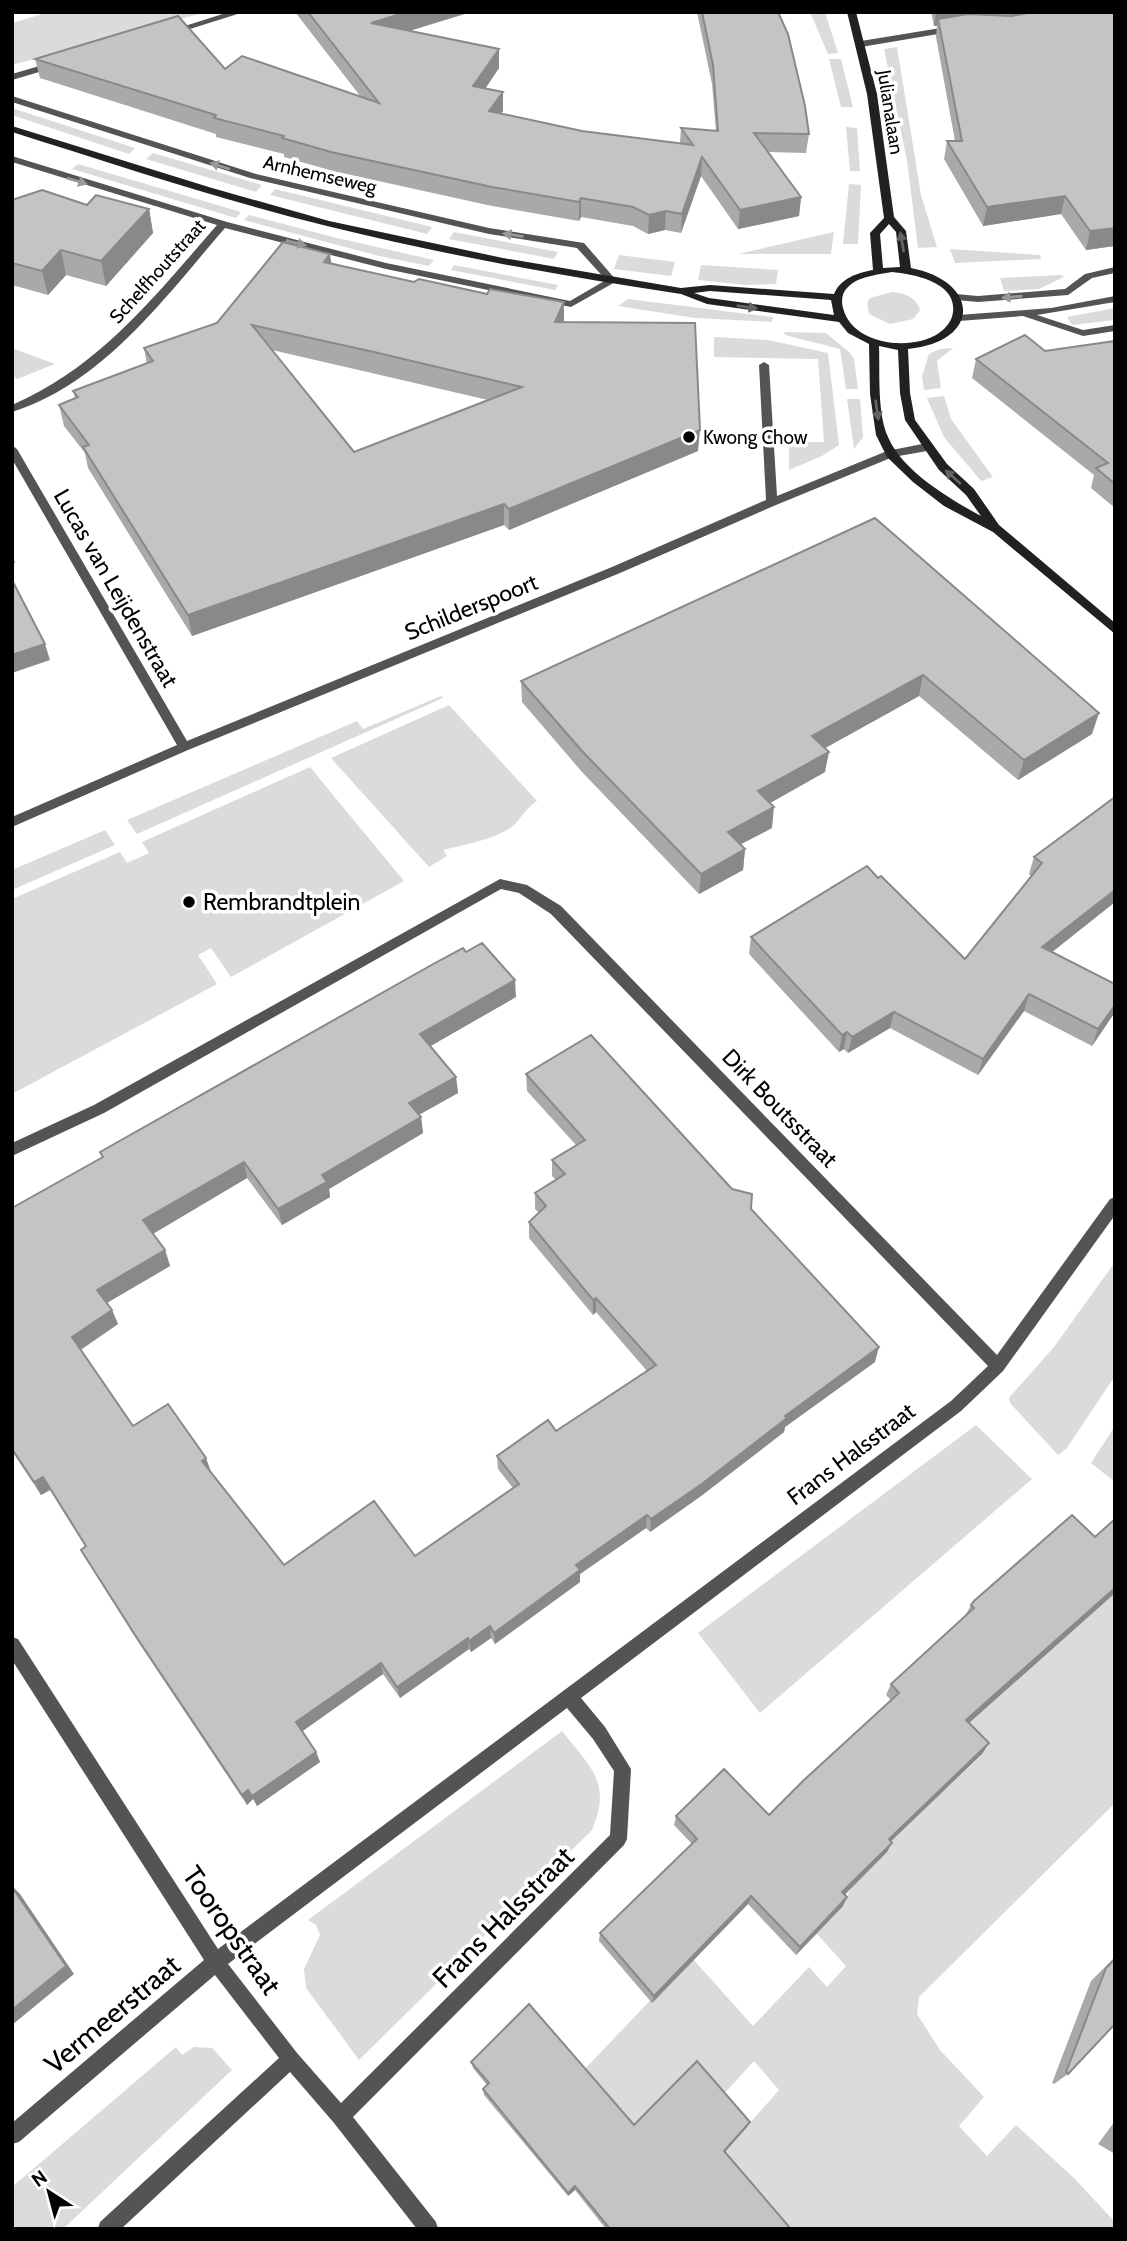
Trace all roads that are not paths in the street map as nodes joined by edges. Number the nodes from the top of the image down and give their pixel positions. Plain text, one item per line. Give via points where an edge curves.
1 (240, 12) edge
2 (851, 12) edge
3 (965, 27) edge
4 (160, 35) edge
5 (861, 44) junction
6 (66, 62) edge
7 (12, 77) edge
8 (12, 99) edge
9 (12, 129) edge
10 (12, 159) edge
11 (889, 218) junction
12 (223, 224) junction
13 (878, 270) junction
14 (906, 270) junction
15 (1115, 270) edge
16 (612, 281) junction
17 (681, 291) junction
18 (1068, 292) junction
19 (835, 297) junction
20 (956, 297) junction
21 (1115, 299) edge
22 (1081, 304) junction
23 (1022, 314) junction
24 (959, 318) junction
25 (839, 319) junction
26 (1115, 328) edge
27 (874, 342) junction
28 (902, 346) junction
29 (764, 365) dead end
30 (12, 409) edge
31 (928, 447) junction
32 (12, 449) edge
33 (891, 454) junction
34 (772, 502) junction
35 (997, 529) junction
36 (1115, 630) edge
37 (184, 747) junction
38 (12, 822) edge
39 (12, 1150) edge
40 (1115, 1203) edge
41 (998, 1366) junction
42 (12, 1645) edge
43 (568, 1696) junction
44 (216, 1962) junction
45 (290, 2059) junction
46 (341, 2116) junction
47 (12, 2134) edge
48 (107, 2229) edge
49 (429, 2229) edge

1 - 4 street
2 - 5 street, Julianalaan
3 - 5 street
5 - 11 street, Julianalaan
6 - 7 street
16 -> 8 street, Arnhemseweg via 580,245 489,231 253,177
9 - 16 street, Arnhemseweg via 327,223
10 -> 12 street
11 - 13 street via 875,233
14 -> 11 street, Julianalaan via 901,231
12 -> 16 street via 386,266 570,304
12 - 30 street, Schelfhoutstraat via 129,331 76,374
13 - 14 street
13 - 19 street via 844,284
14 - 20 street via 936,279
15 - 18 street via 1077,281
16 - 17 street, Arnhemseweg
17 - 19 street, Arnhemseweg via 710,288
17 -> 25 street, Arnhemseweg via 706,301
18 -> 20 street
18 - 22 street
19 - 25 street
20 - 24 street
21 - 22 street
22 - 23 street
23 - 24 street
23 - 26 street via 1083,333
24 - 28 street via 941,337
25 - 27 street
27 - 28 street
27 -> 33 street via 881,435
28 - 31 street via 910,420
29 - 34 street
31 - 33 street, Schilderspoort
35 -> 31 street
32 - 37 street, Lucas van Leijdenstraat
33 - 34 street, Schilderspoort
33 - 35 street via 948,503
34 - 37 street, Schilderspoort
35 - 36 street
37 - 38 street
39 - 41 street, Dirk Boutsstraat via 99,1109 500,884 522,889 555,910
40 - 41 street, Frans Halsstraat
41 - 43 street, Frans Halsstraat via 956,1406
42 - 44 street, Tooropstraat
43 - 44 street, Frans Halsstraat
43 - 46 street, Frans Halsstraat via 623,1769 618,1839
44 - 45 street, Tooropstraat
44 - 47 street, Vermeerstraat
45 - 46 street, Tooropstraat
45 - 48 street
46 - 49 street, Tooropstraat

